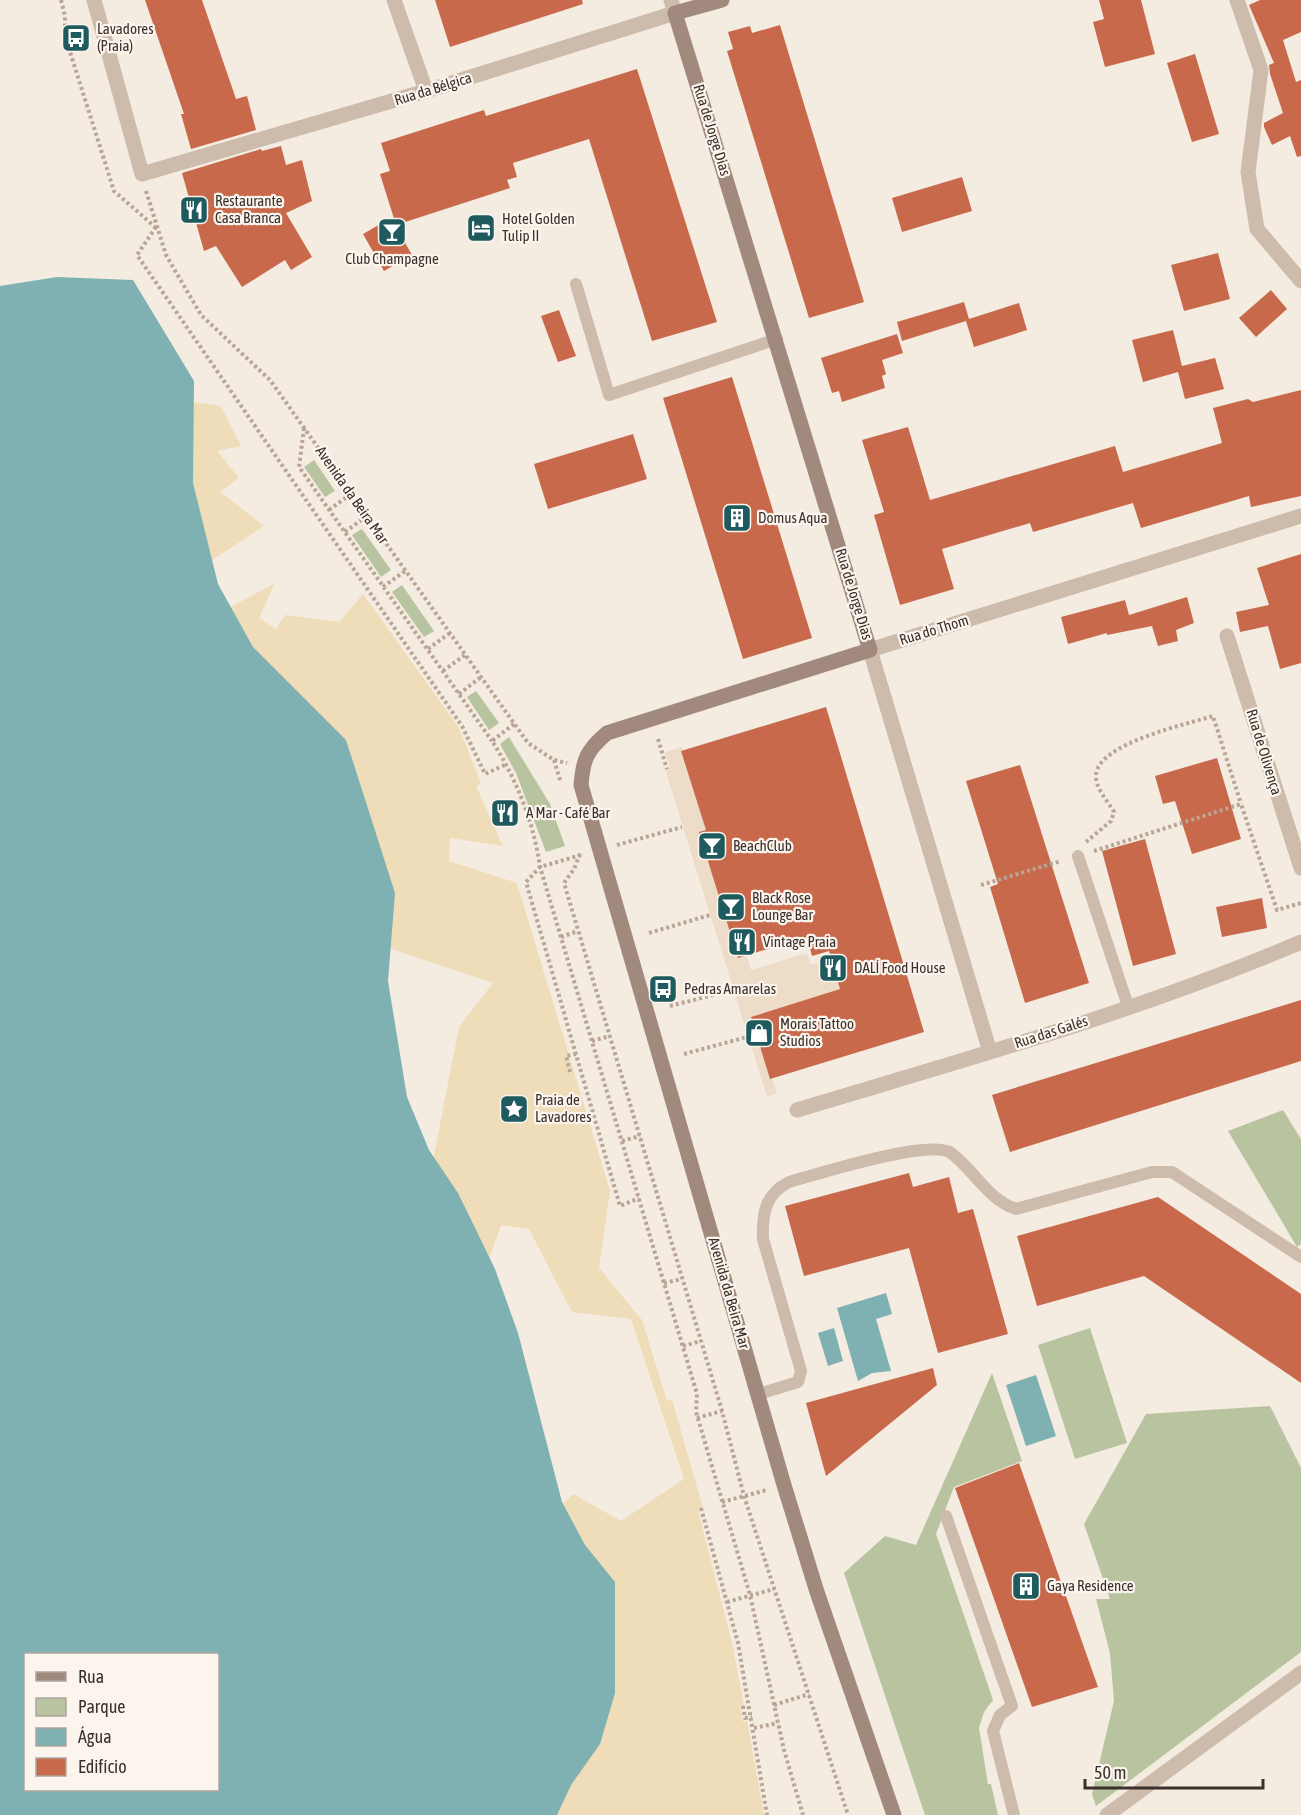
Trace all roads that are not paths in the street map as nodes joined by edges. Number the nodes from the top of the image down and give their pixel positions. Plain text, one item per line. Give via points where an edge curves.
1 (94, 0) edge
2 (394, 0) edge
3 (722, 0) edge
4 (1237, 0) edge
5 (673, 7) edge
6 (426, 92) junction
7 (1301, 281) edge
8 (576, 284) dead end
9 (777, 339) junction
10 (1301, 516) edge
11 (1227, 636) dead end
12 (870, 650) junction
13 (582, 766) joint
14 (1078, 856) road end
15 (1301, 868) edge
16 (1301, 942) edge
17 (1128, 1006) junction
18 (990, 1053) junction
19 (797, 1110) dead end
20 (1301, 1257) edge
21 (759, 1394) junction
22 (946, 1516) dead end
23 (1301, 1673) edge
24 (894, 1815) edge
25 (1014, 1815) edge
26 (1107, 1815) edge

1 - 6 street, Rua da Bélgica via 142,174
2 - 6 street
3 - 5 main road, Rua da Bélgica
4 - 7 street via 1261,70 1248,172 1257,229
5 - 6 street, Rua da Bélgica
5 - 9 main road, Rua de Jorge Dias
8 - 9 lane via 609,395
9 - 12 main road, Rua de Jorge Dias
10 - 12 street, Rua do Thom
11 - 15 street, Rua de Olivença
12 - 13 main road, Rua do Thom via 607,734 591,747
12 - 18 street, Rua de Jorge Dias
13 - 21 main road, Avenida da Beira Mar via 581,785
14 - 17 lane
16 - 17 street, Rua das Galés via 1223,975
17 - 18 street, Rua das Galés
18 - 19 street, Rua das Galés
20 - 21 lane via 1172,1172 1152,1172 1016,1209 1001,1204 948,1151 930,1147 898,1154 789,1182 776,1189 767,1203 763,1239 801,1371 798,1382
21 - 24 main road, Avenida da Beira Mar via 817,1592
22 - 25 lane via 1012,1706 1000,1715 993,1731
23 - 26 street

